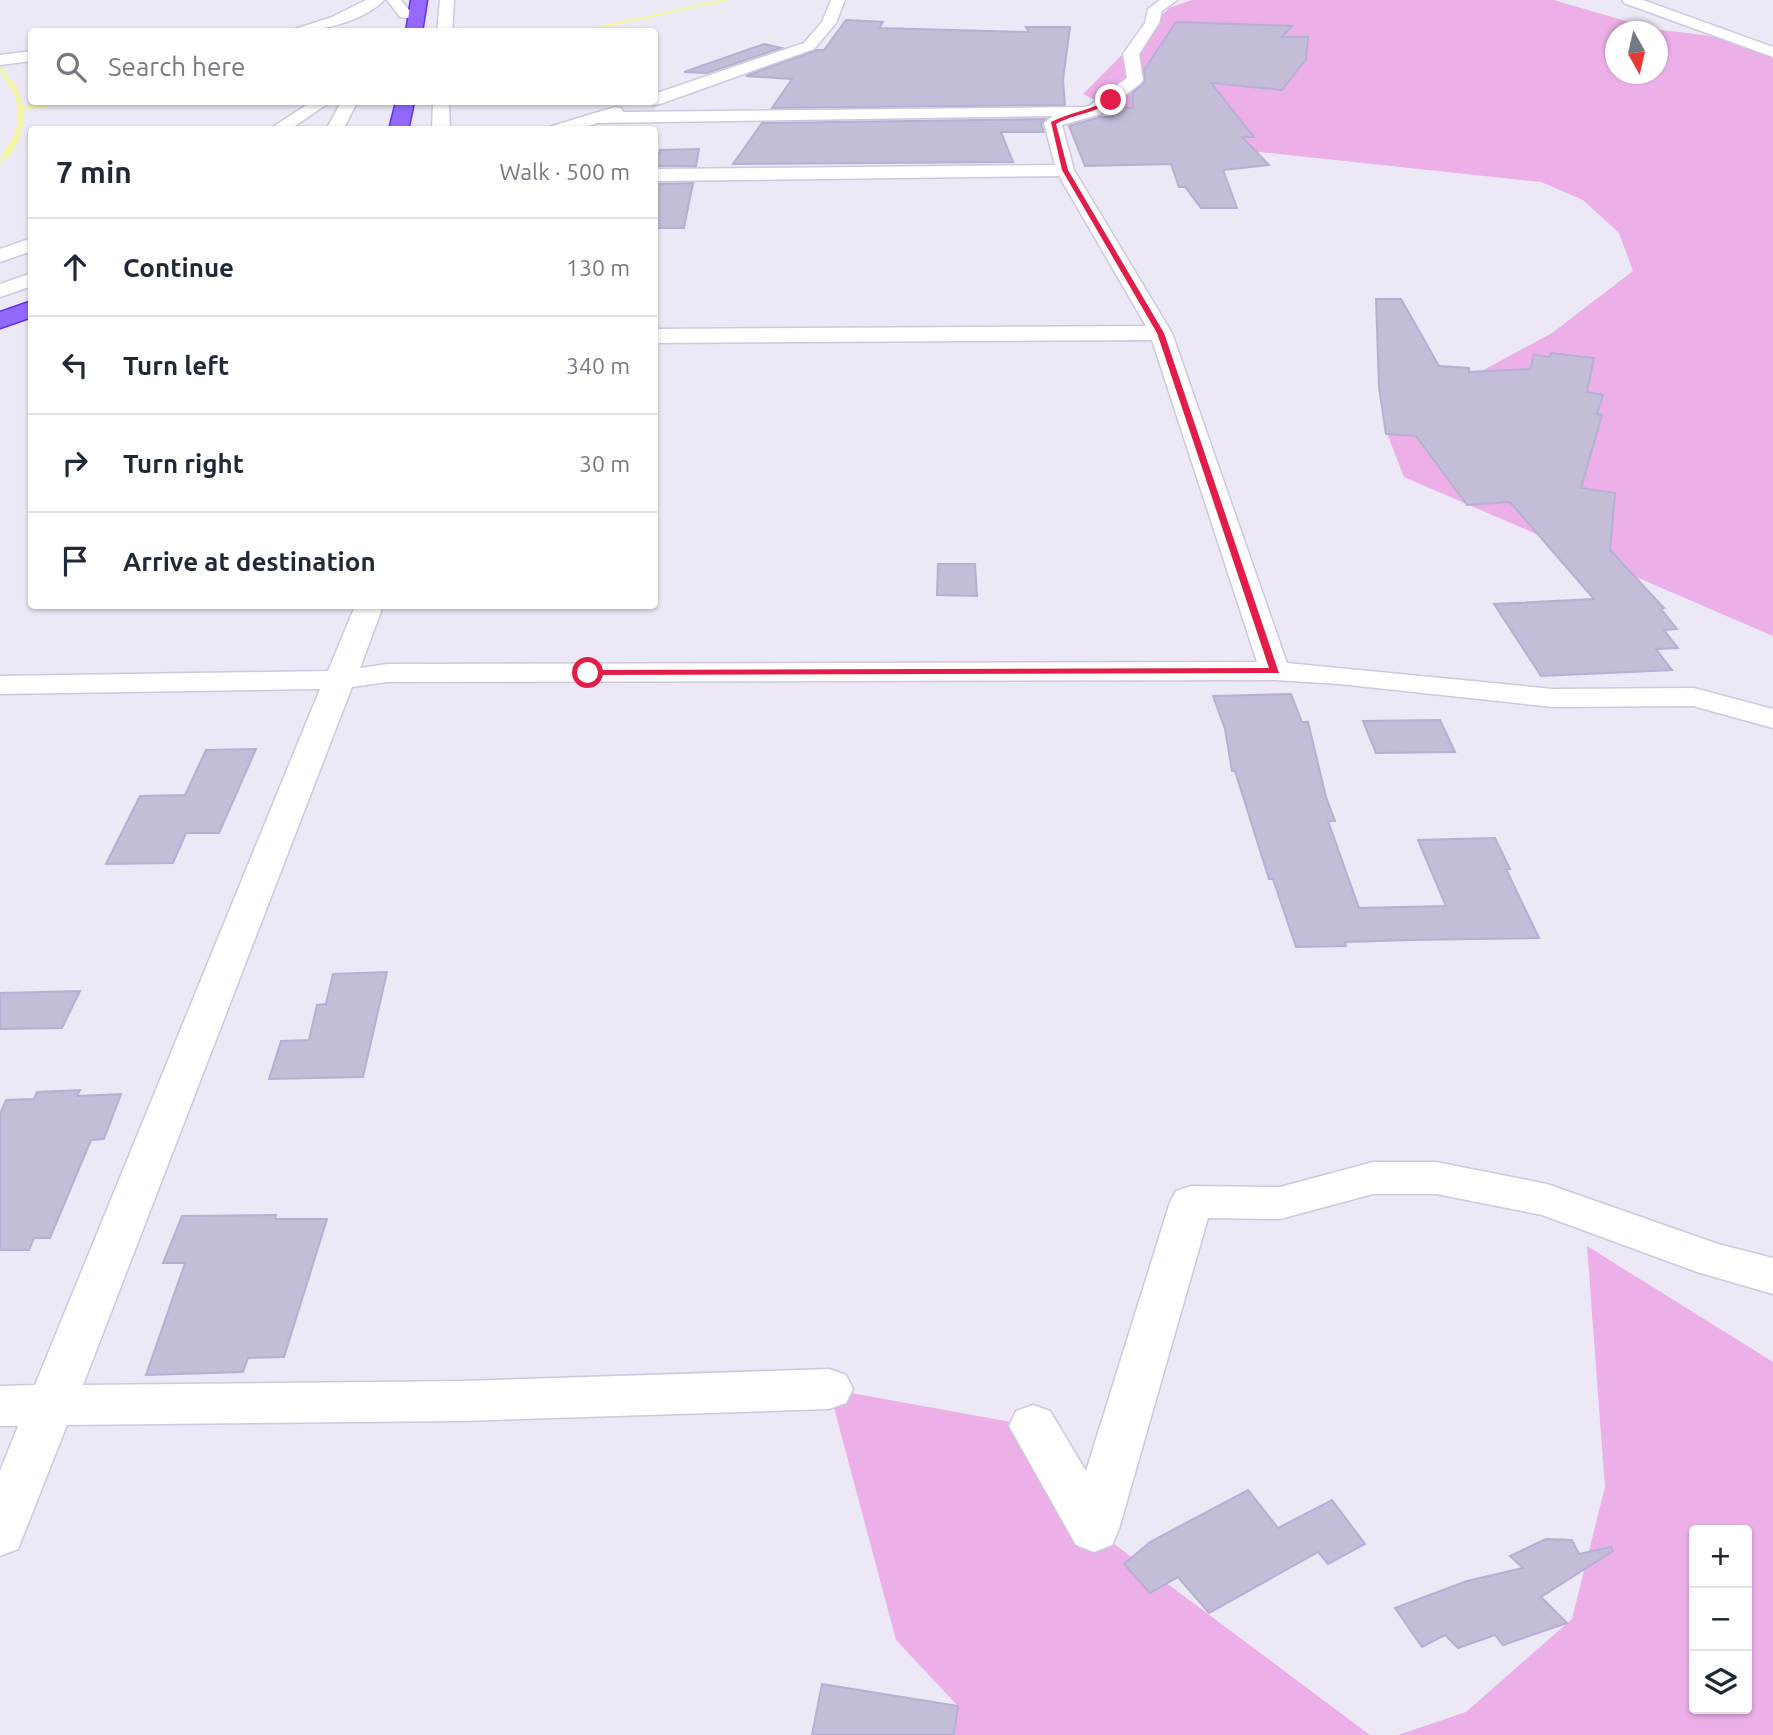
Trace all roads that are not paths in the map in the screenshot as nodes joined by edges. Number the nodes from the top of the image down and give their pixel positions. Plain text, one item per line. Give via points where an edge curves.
1 (377, 0) edge
2 (383, 0) edge
3 (394, 0) edge
4 (447, 0) edge
5 (838, 0) edge
6 (1140, 0) edge
7 (1629, 0) edge
8 (1164, 3) edge
9 (417, 15) edge
10 (377, 21) dead end
11 (308, 28) edge
12 (444, 28) edge
13 (1773, 52) edge
14 (28, 56) edge
15 (0, 60) edge
16 (658, 99) edge
17 (317, 105) edge
18 (347, 105) edge
19 (404, 105) edge
20 (441, 105) edge
21 (638, 105) edge
22 (1094, 110) junction
23 (595, 118) junction
24 (283, 126) edge
25 (336, 126) edge
26 (399, 126) edge
27 (441, 126) edge
28 (570, 126) edge
29 (1065, 170) junction
30 (658, 175) edge
31 (28, 246) edge
32 (0, 256) edge
33 (28, 280) edge
34 (0, 291) edge
35 (28, 310) edge
36 (0, 321) edge
37 (1161, 333) junction
38 (658, 336) edge
39 (368, 609) edge
40 (1275, 671) junction
41 (338, 680) junction
42 (0, 685) edge
43 (1773, 719) edge
44 (1773, 1276) edge
45 (829, 1389) dead end
46 (51, 1404) junction
47 (0, 1406) edge
48 (1032, 1426) dead end
49 (0, 1533) edge

1 - 11 street via 337,20
2 - 10 street
3 - 9 street via 405,14
4 - 12 street
5 - 16 street via 829,23 808,46
6 - 8 street
7 - 13 street
8 - 22 street via 1131,54 1135,80
14 - 15 street
17 - 24 street
18 - 25 street
19 - 26 highway
20 - 27 street
21 - 23 street
22 - 23 street
22 - 29 street via 1053,123
23 - 28 street
29 - 30 street
29 - 37 street
31 - 32 street
33 - 34 street
35 - 36 highway
37 - 38 street
37 - 40 street
39 - 41 street
40 - 41 street via 387,673
40 - 43 street via 1553,698 1694,697
41 - 42 street
41 - 46 street
44 - 48 street via 1547,1200 1436,1178 1373,1178 1280,1203 1191,1202 1094,1529
45 - 46 street via 462,1401
46 - 47 street
46 - 49 street

